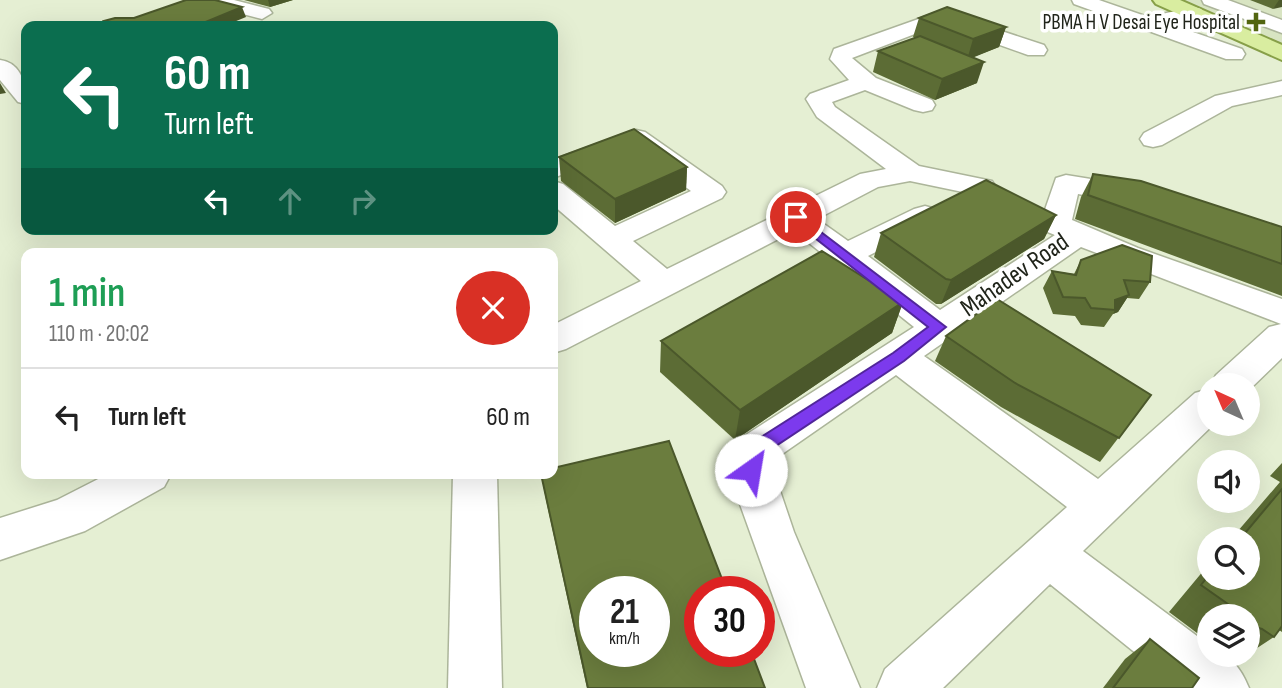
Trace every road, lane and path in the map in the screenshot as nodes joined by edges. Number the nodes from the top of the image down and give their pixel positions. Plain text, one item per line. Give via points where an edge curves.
1 (212, 0) edge
2 (1163, 0) edge
3 (1087, 1) edge
4 (1203, 6) edge
5 (261, 13) dead end
6 (1147, 23) junction
7 (1282, 27) edge
8 (1036, 50) dead end
9 (1282, 52) edge
10 (1234, 54) dead end
11 (21, 59) edge
12 (0, 66) edge
13 (862, 84) junction
14 (1282, 88) edge
15 (21, 90) edge
16 (923, 105) dead end
17 (1153, 139) dead end
18 (558, 168) edge
19 (910, 173) junction
20 (558, 194) edge
21 (1003, 198) junction
22 (1158, 203) edge
23 (796, 217) junction
24 (1067, 230) junction
25 (612, 239) junction
26 (845, 255) junction
27 (665, 284) junction
28 (1282, 312) edge
29 (938, 327) junction
30 (1282, 336) edge
31 (558, 338) edge
32 (899, 357) junction
33 (1243, 373) edge
34 (1197, 415) edge
35 (140, 479) edge
36 (475, 479) edge
37 (1100, 506) junction
38 (0, 539) edge
39 (1049, 554) junction
40 (475, 688) edge
41 (833, 688) edge
42 (904, 688) edge
43 (1222, 688) edge

1 - 5 street
2 - 4 main road
3 - 6 street
4 - 6 street
4 - 7 street
4 - 9 main road
6 - 10 street
8 - 13 street via 938,17 842,54 841,59
11 - 12 street
12 - 15 street
13 - 16 street
13 - 19 street via 818,99 826,112
14 - 17 street via 1224,101
18 - 25 street via 636,138 712,192
19 - 21 street
19 - 23 street via 870,180
20 - 25 street
21 - 24 street
21 - 26 street
22 - 24 street, Mahadev Road via 1133,194 1066,184
23 - 26 street
23 - 27 street
24 - 28 street
24 - 29 street, Mahadev Road
25 - 27 street
26 - 29 street
27 - 31 street
29 - 32 street, Mahadev Road
30 - 33 street
32 - 37 street
32 - 41 street, Mahadev Road via 756,450 752,460 751,470 771,532
34 - 37 street
35 - 38 street via 69,517
36 - 40 street
37 - 39 street
39 - 42 street
39 - 43 street

